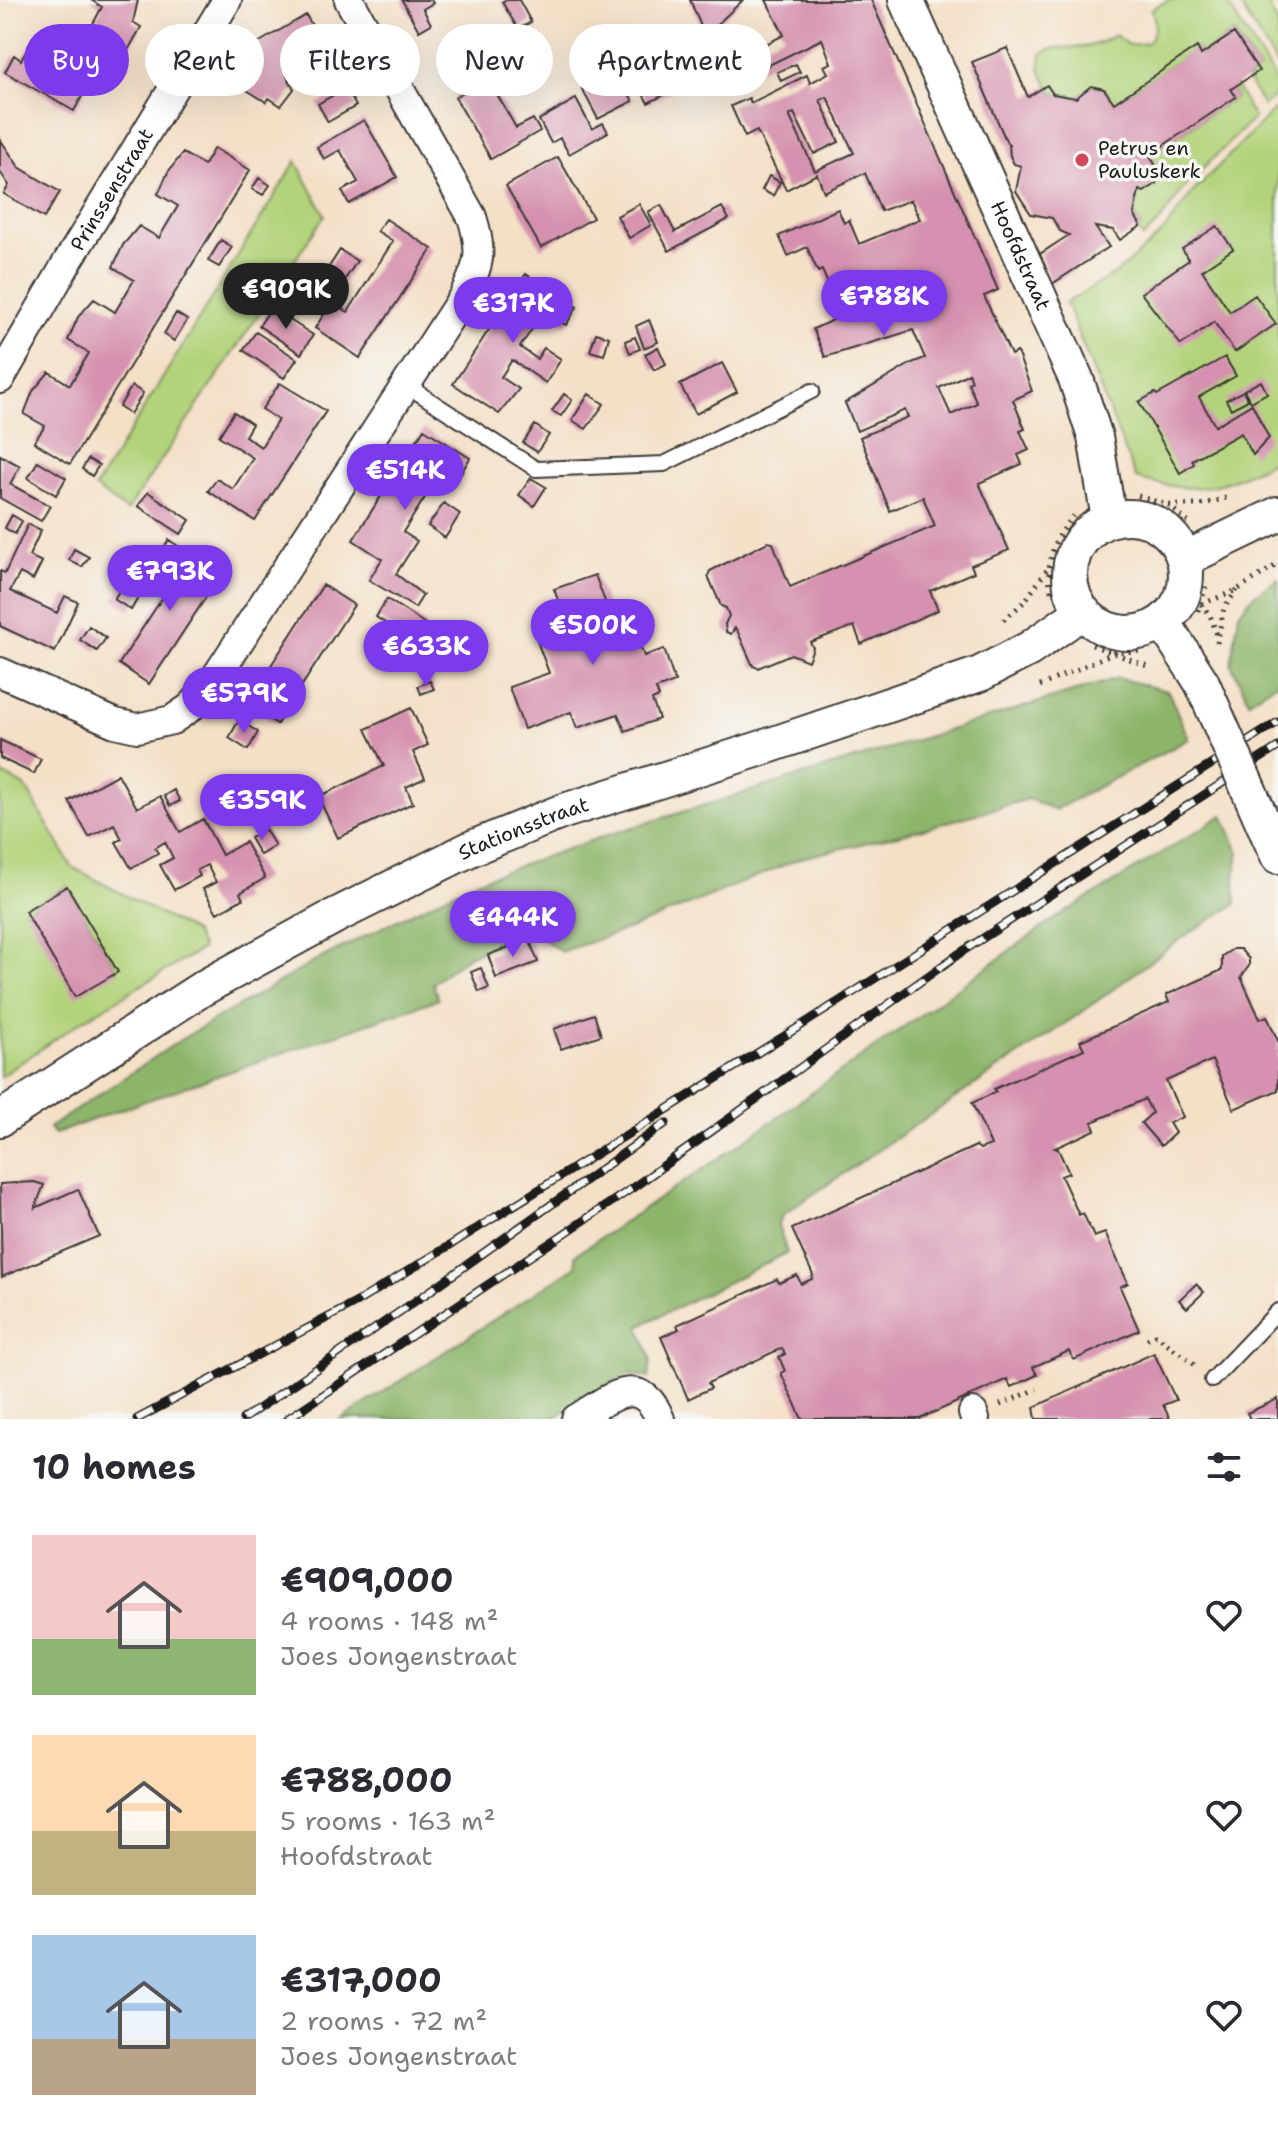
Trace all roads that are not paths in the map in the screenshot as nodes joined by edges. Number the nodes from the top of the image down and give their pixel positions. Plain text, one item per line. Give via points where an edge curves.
1 (227, 0) edge
2 (349, 0) edge
3 (906, 0) edge
4 (0, 379) edge
5 (406, 385) junction
6 (812, 391) dead end
7 (1278, 514) edge
8 (1092, 516) junction
9 (1185, 559) junction
10 (1082, 612) junction
11 (1163, 622) junction
12 (0, 672) edge
13 (1273, 845) edge
14 (0, 1119) edge
15 (1278, 1311) edge
16 (1212, 1380) road end
17 (576, 1419) edge
18 (660, 1419) edge

1 - 4 street, Prinssenstraat
2 - 5 street via 472,217 480,248 477,271
3 - 8 street, Hoofdstraat via 1076,379 1095,437
5 - 6 lane via 536,469 664,464
5 - 12 street via 212,683 191,707 172,720 137,728
7 - 9 street
8 - 9 street via 1155,523 1177,542
8 - 10 street via 1092,529 1079,542 1069,577
9 - 11 street via 1186,587
10 - 11 street via 1103,628 1130,634
10 - 14 street, Stationsstraat via 1029,649 980,674 561,812 472,848 203,988
11 - 13 street, bridge via 1202,683
15 - 16 lane
17 - 18 street via 617,1394 631,1392 645,1394

